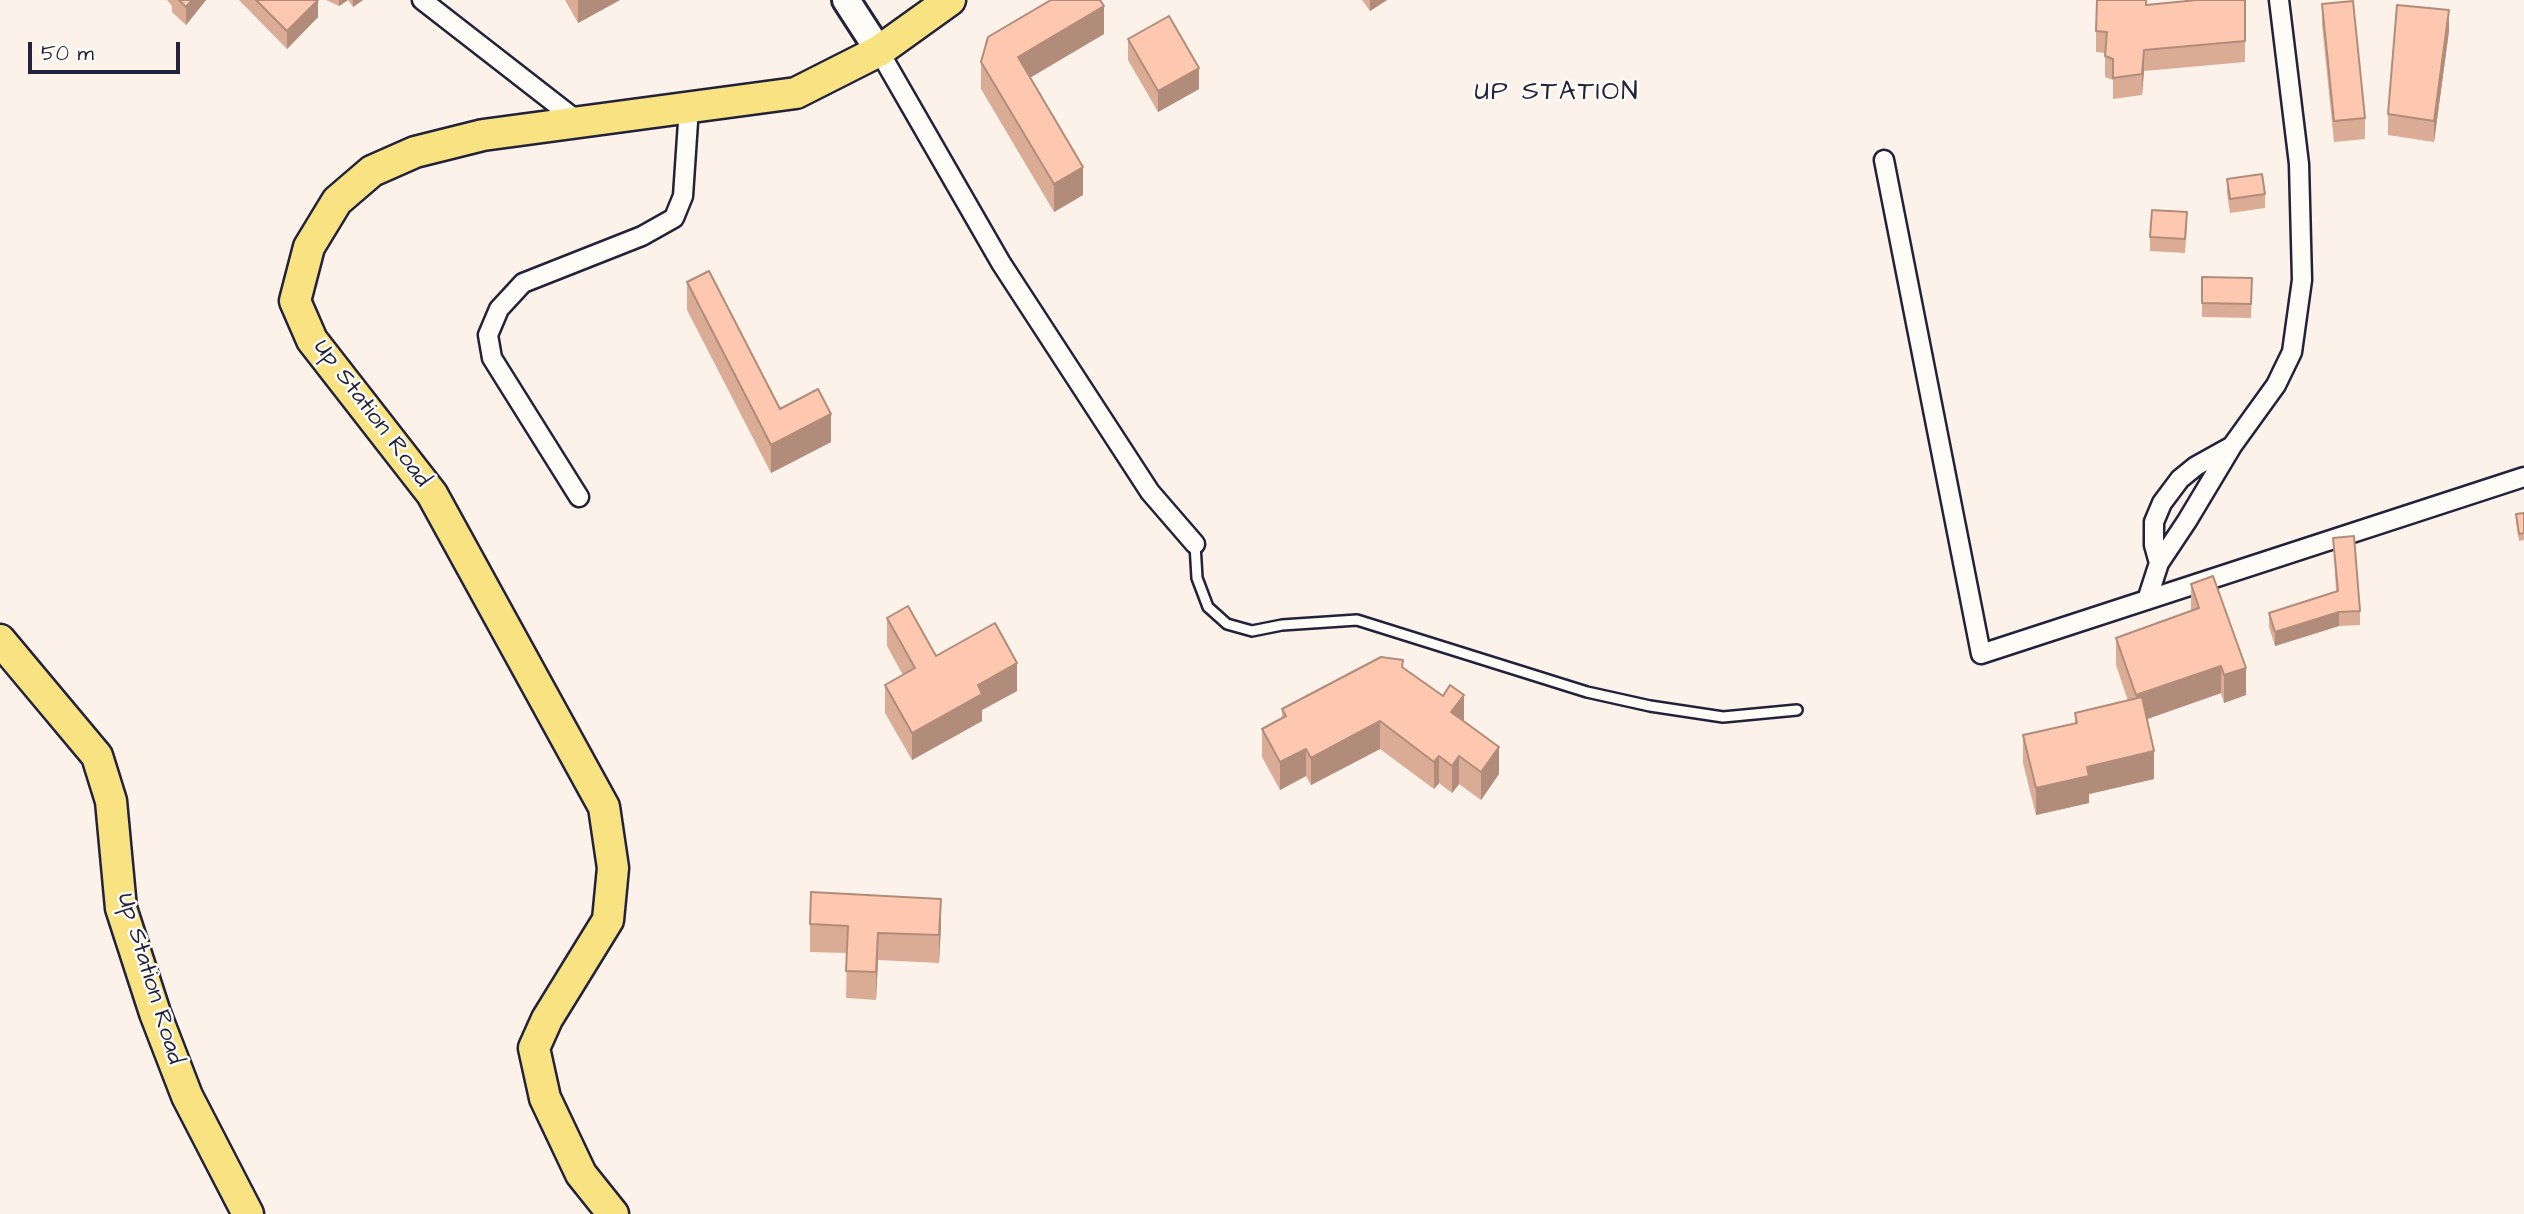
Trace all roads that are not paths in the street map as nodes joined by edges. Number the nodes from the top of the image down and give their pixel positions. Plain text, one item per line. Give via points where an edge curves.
1 (422, 0) edge
2 (846, 0) edge
3 (950, 0) edge
4 (2279, 0) edge
5 (879, 51) junction
6 (689, 107) junction
7 (579, 122) junction
8 (1884, 160) dead end
9 (2232, 446) junction
10 (2524, 477) edge
11 (579, 497) dead end
12 (1195, 544) joint
13 (2159, 563) junction
14 (2147, 600) junction
15 (0, 640) edge
16 (1797, 710) dead end
17 (248, 1214) edge
18 (613, 1214) edge

1 - 7 street
2 - 5 main road
3 - 5 highway, Up Station Road
4 - 9 street via 2299,164 2302,280 2292,352 2276,385
5 - 6 highway, Up Station Road via 796,93
5 - 12 street via 1001,263 1150,492
6 - 7 highway, Up Station Road
6 - 11 street via 683,196 674,218 642,236 523,283 499,309 488,335 492,358
7 - 18 highway, Up Station Road via 484,135 415,152 372,171 337,201 309,247 295,301 312,340 432,494 604,807 613,868 608,920 534,1048 545,1098 581,1174
8 - 14 street via 1981,654
9 - 13 street
9 - 13 street via 2180,479 2162,503 2154,522
10 - 14 street
12 - 16 lane via 1197,578 1208,607 1227,624 1252,631 1357,620 1587,692 1650,706 1723,717
13 - 14 street
15 - 17 highway, Up Station Road via 97,755 111,801 121,908 155,1013 187,1096

